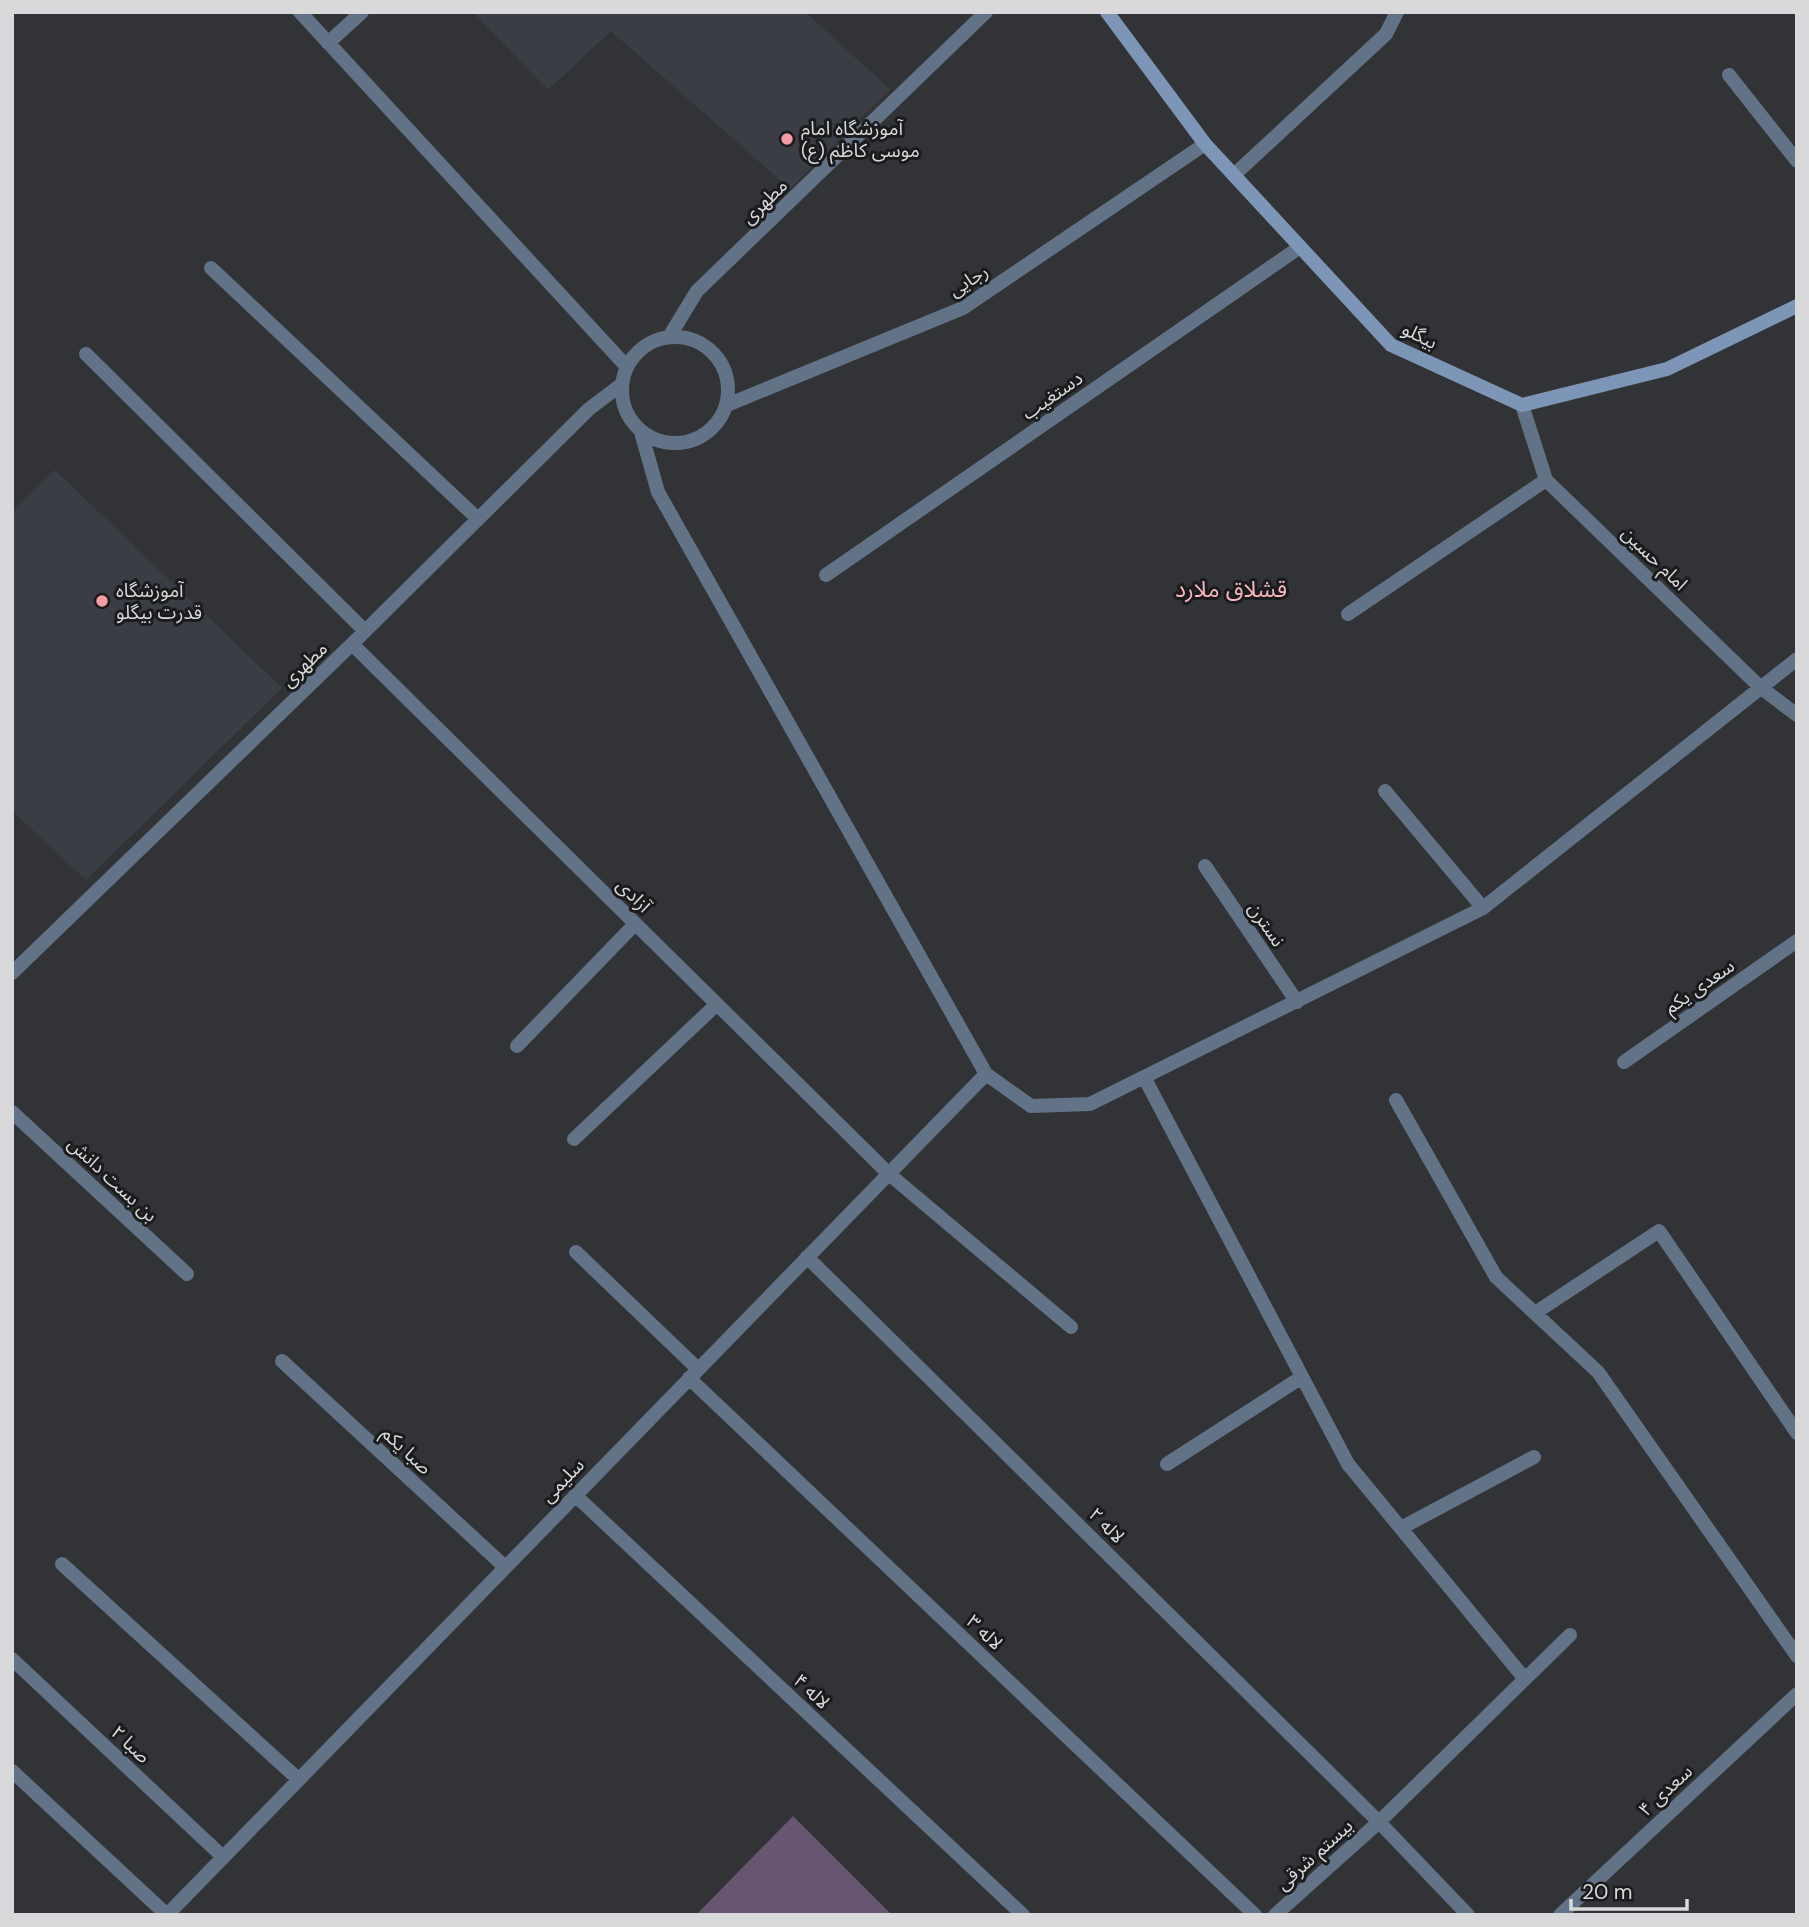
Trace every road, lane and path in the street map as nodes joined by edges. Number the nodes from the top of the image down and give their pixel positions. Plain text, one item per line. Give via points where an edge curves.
1 (300, 12) edge
2 (362, 12) edge
3 (986, 12) edge
4 (1107, 12) edge
5 (1397, 12) edge
6 (328, 43) junction
7 (1729, 75) dead end
8 (1205, 144) junction
9 (1797, 161) edge
10 (1234, 175) junction
11 (1300, 247) junction
12 (211, 268) dead end
13 (1797, 306) edge
14 (669, 337) junction
15 (86, 354) dead end
16 (627, 367) junction
17 (622, 384) junction
18 (727, 405) junction
19 (1522, 405) junction
20 (641, 432) junction
21 (1546, 480) junction
22 (478, 519) junction
23 (826, 575) dead end
24 (1349, 614) dead end
25 (365, 631) junction
26 (352, 645) junction
27 (1797, 659) edge
28 (1760, 687) junction
29 (1797, 715) edge
30 (1385, 792) dead end
31 (1205, 866) dead end
32 (1483, 908) junction
33 (635, 924) junction
34 (1797, 941) edge
35 (12, 974) edge
36 (1297, 1002) junction
37 (717, 1004) junction
38 (517, 1046) dead end
39 (1624, 1062) dead end
40 (986, 1074) junction
41 (1144, 1077) junction
42 (1396, 1100) dead end
43 (12, 1112) edge
44 (574, 1139) dead end
45 (889, 1174) junction
46 (576, 1252) dead end
47 (807, 1256) junction
48 (187, 1274) dead end
49 (1535, 1313) junction
50 (1071, 1327) dead end
51 (282, 1361) dead end
52 (693, 1373) junction
53 (1302, 1377) junction
54 (1797, 1433) edge
55 (1534, 1457) dead end
56 (1167, 1464) dead end
57 (575, 1495) junction
58 (1401, 1528) junction
59 (62, 1564) dead end
60 (505, 1567) junction
61 (1570, 1635) dead end
62 (1797, 1656) edge
63 (12, 1659) edge
64 (1525, 1679) junction
65 (1797, 1694) edge
66 (12, 1771) edge
67 (298, 1779) junction
68 (1379, 1822) junction
69 (222, 1856) junction
70 (167, 1915) edge
71 (1023, 1915) edge
72 (1255, 1915) edge
73 (1275, 1915) edge
74 (1468, 1915) edge
75 (1560, 1915) edge

1 - 6 street
2 - 6 street
3 - 14 street, مطهری via 698,291
4 - 8 street, بیگلو
5 - 10 street via 1386,34
6 - 16 street
7 - 9 street
8 - 10 street, بیگلو
8 - 18 street, رجایی via 963,308
10 - 11 street, بیگلو
11 - 19 street, بیگلو via 1391,345
11 - 23 street, دستغیب
12 - 22 street
13 - 19 street via 1667,369
14 - 16 street via 651,342
14 - 18 street via 702,344 716,355 729,388
15 - 25 street
16 - 17 street
17 - 20 street via 623,402
17 - 22 street, مطهری via 589,408
18 - 20 street via 707,433 691,441 673,443
19 - 21 street, امام حسین
20 - 40 street via 658,492
21 - 24 street
21 - 28 street, امام حسین
22 - 25 street, مطهری
25 - 26 street, مطهری
26 - 33 street, آزادی
26 - 35 street, مطهری
27 - 28 street
28 - 29 street, امام حسین
28 - 32 street
30 - 32 street
31 - 36 street, نسترن
32 - 36 street
33 - 37 street, آزادی
33 - 38 street
34 - 39 street, سعدی یکم
36 - 41 street
37 - 44 street
37 - 45 street, آزادی
40 - 41 street via 1031,1106 1090,1104
40 - 45 street, سلیمی
41 - 53 street
42 - 49 street via 1496,1277
43 - 48 street, بن بست دانش
45 - 47 street, سلیمی
45 - 50 street, آزادی
46 - 52 street, لاله ۳
47 - 52 street, سلیمی
47 - 68 street, لاله ۲
49 - 54 street via 1659,1231
49 - 62 street via 1598,1372
51 - 60 street, صبا یکم
52 - 57 street, سلیمی
52 - 72 street, لاله ۳
53 - 56 street
53 - 58 street via 1348,1464
55 - 58 street
57 - 60 street, سلیمی
57 - 71 street, لاله ۴
58 - 64 street
59 - 67 street
60 - 67 street, سلیمی
61 - 64 street, بیستم شرقی
63 - 69 street, صبا ۲
64 - 68 street, بیستم شرقی
65 - 75 street, سعدی ۴
66 - 70 street
67 - 69 street, سلیمی
68 - 73 street, بیستم شرقی
68 - 74 street, لاله ۲
69 - 70 street, سلیمی

